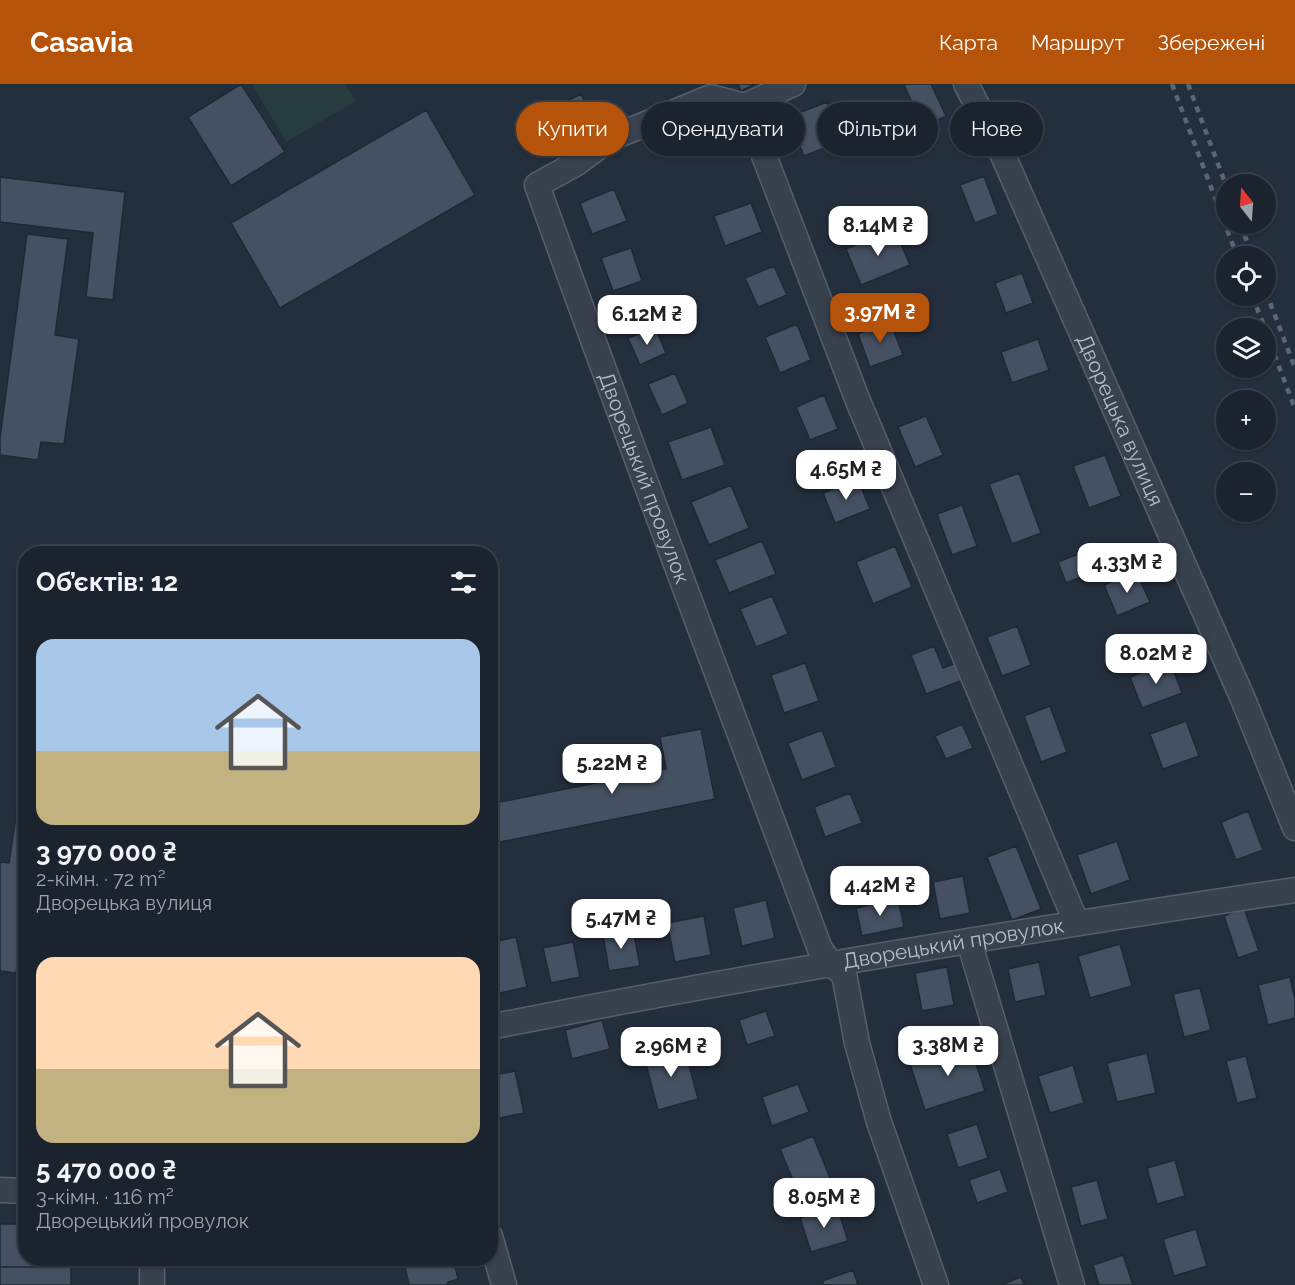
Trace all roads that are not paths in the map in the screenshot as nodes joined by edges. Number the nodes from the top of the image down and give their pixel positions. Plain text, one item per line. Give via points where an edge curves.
1 (793, 84) edge
2 (966, 84) edge
3 (699, 102) edge
4 (730, 102) edge
5 (754, 102) edge
6 (641, 126) edge
7 (764, 156) edge
8 (1295, 828) edge
9 (1295, 890) edge
10 (1076, 922) junction
11 (969, 941) junction
12 (831, 964) junction
13 (498, 1026) edge
14 (0, 1190) edge
15 (18, 1191) edge
16 (498, 1264) edge
17 (152, 1266) edge
18 (152, 1285) edge
19 (504, 1285) edge
20 (936, 1285) edge
21 (1072, 1285) edge

1 - 5 street
2 - 8 street, Дворецька вулиця via 1007,164 1229,667
3 - 4 street, Дворецький провулок via 711,97
6 - 12 street, Дворецький провулок via 609,139 537,185 820,949
7 - 10 street via 858,401
9 - 10 street, Дворецький провулок
10 - 11 street, Дворецький провулок
11 - 12 street, Дворецький провулок
11 - 21 street
12 - 13 street, Дворецький провулок
12 - 20 street, Дворецький провулок via 844,975 857,1043 879,1122
14 - 15 street
16 - 19 street
17 - 18 street

